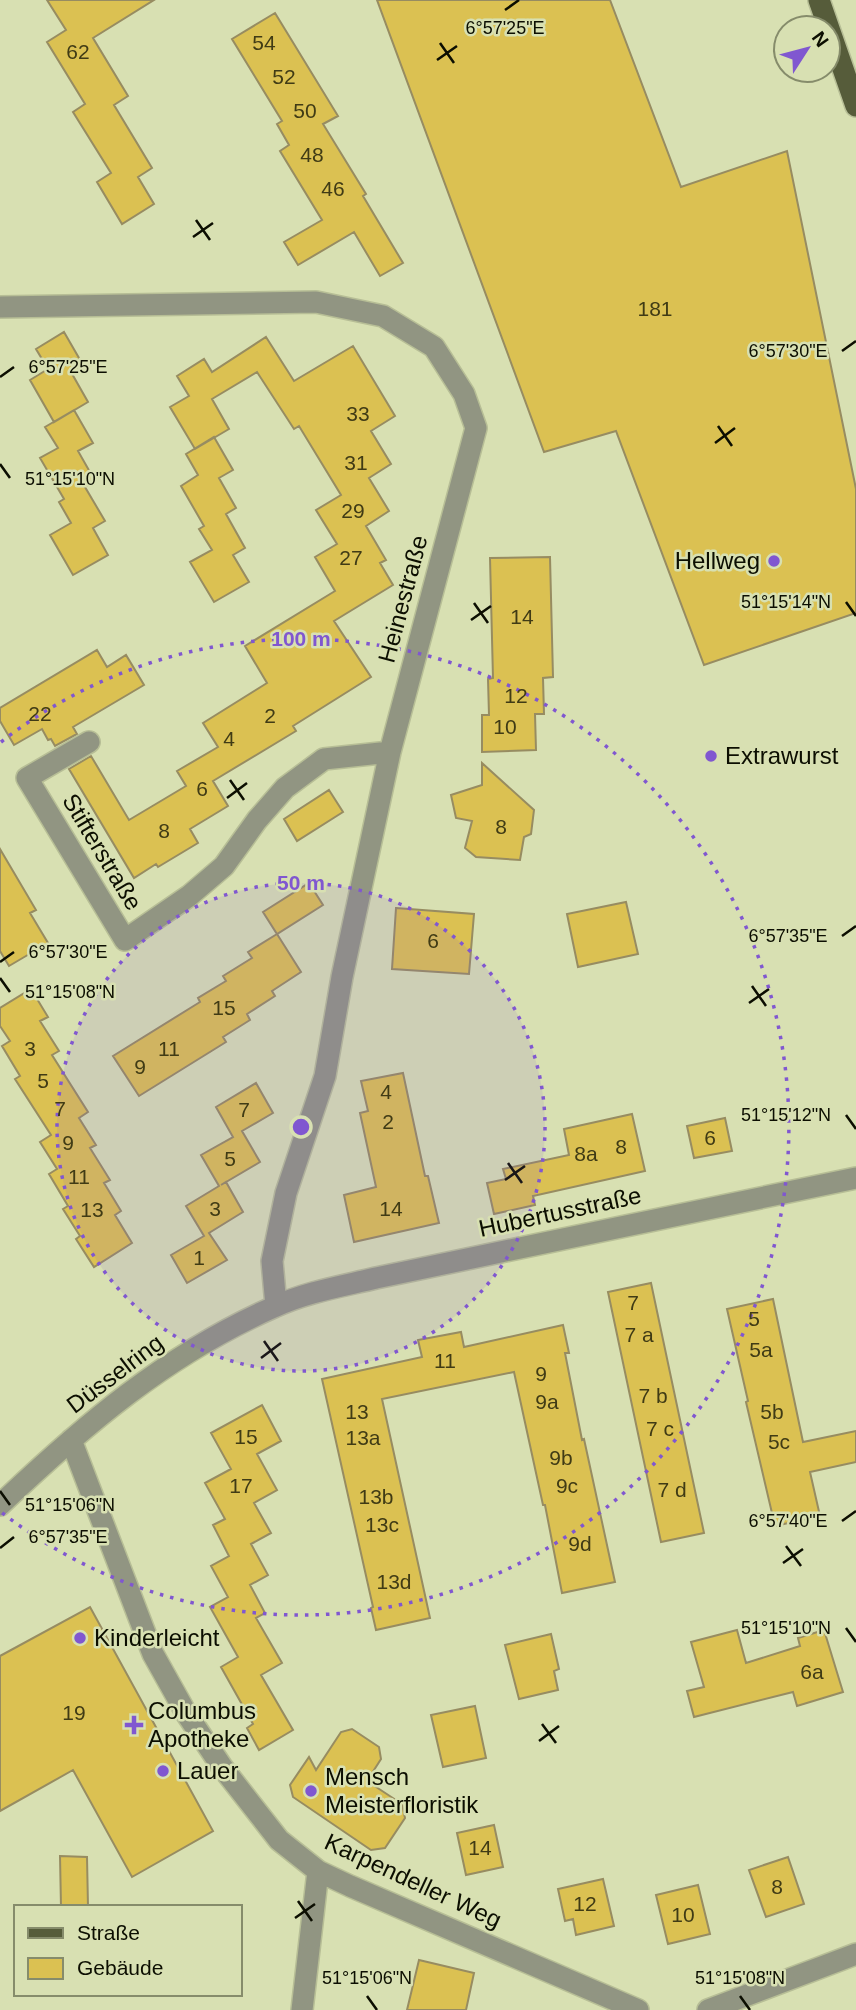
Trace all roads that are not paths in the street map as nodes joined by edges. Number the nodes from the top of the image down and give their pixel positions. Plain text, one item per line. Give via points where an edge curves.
1 (818, 0) edge
2 (856, 106) edge
3 (0, 307) edge
4 (89, 742) dead end
5 (390, 752) junction
6 (856, 1178) edge
7 (276, 1306) junction
8 (71, 1440) junction
9 (0, 1505) edge
10 (318, 1871) junction
11 (856, 1954) edge
12 (302, 2010) edge
13 (638, 2010) edge
14 (708, 2010) edge

1 - 2 main road
3 - 5 street, Heinestraße via 316,302 383,316 433,346 464,394 476,428
4 - 5 street, Stifterstraße via 27,778 125,940 224,866 285,788 324,759
5 - 7 street, Heinestraße via 325,1076 286,1193 272,1261
6 - 7 street, Hubertusstraße via 376,1278
7 - 8 street, Düsselring via 206,1341 143,1381
8 - 9 street, Düsselring
8 - 10 street, Karpendeller Weg via 153,1654 186,1713 279,1840
10 - 12 street
10 - 13 street, Karpendeller Weg
11 - 14 street

